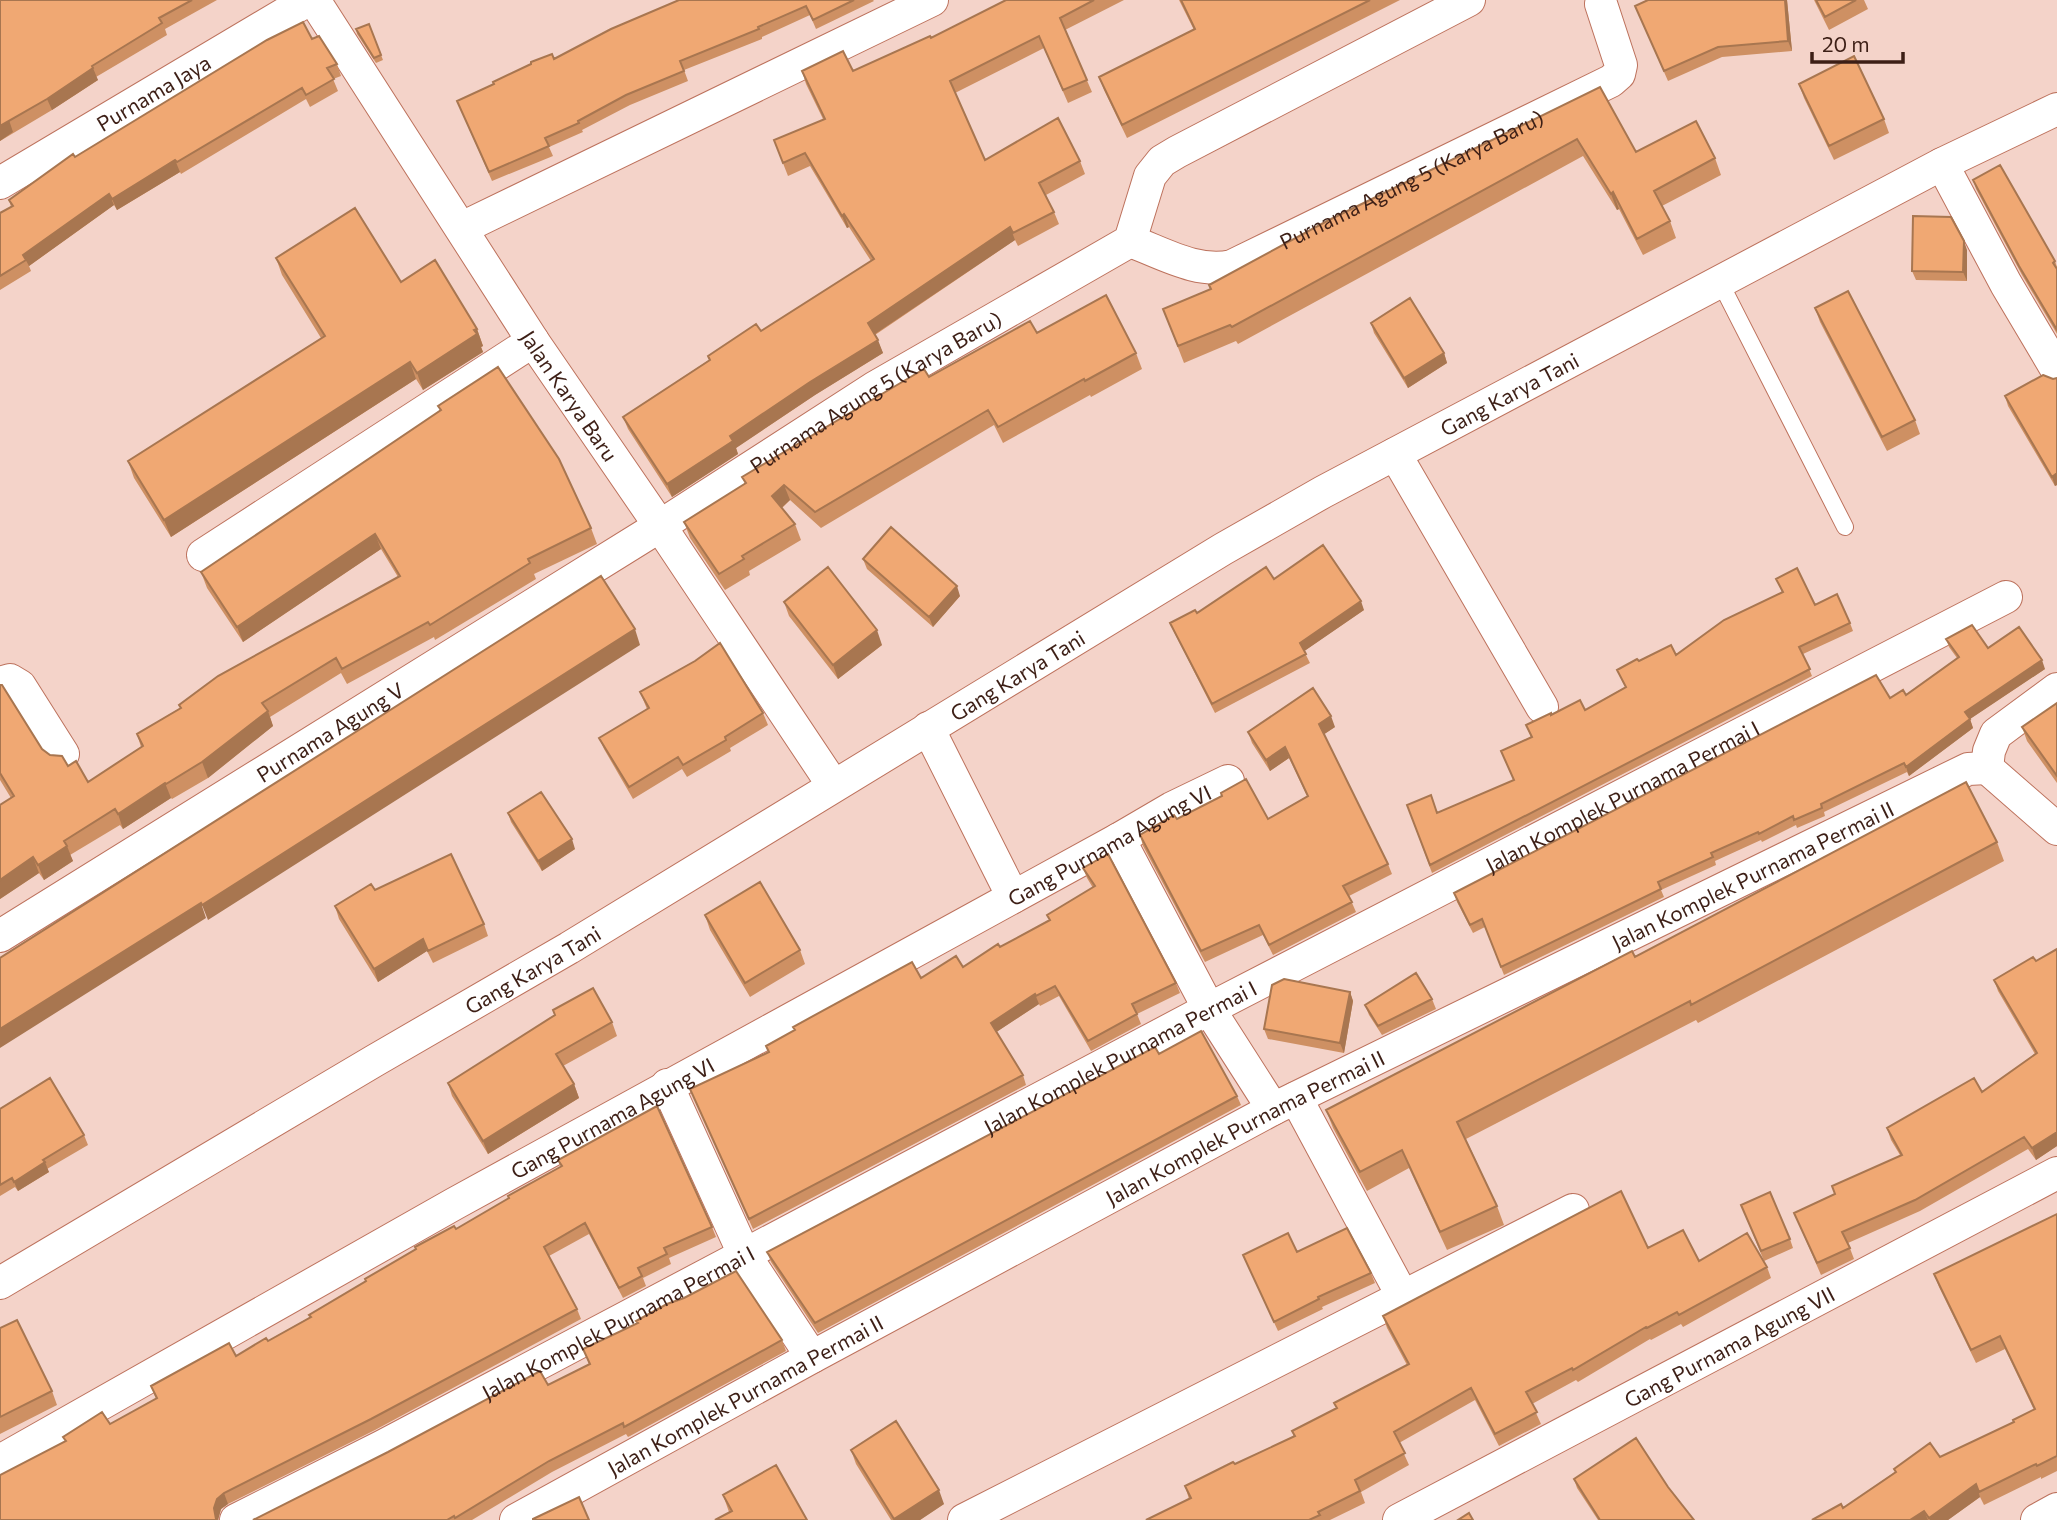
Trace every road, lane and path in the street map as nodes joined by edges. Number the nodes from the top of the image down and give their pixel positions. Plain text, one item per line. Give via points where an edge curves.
1 (307, 0) edge
2 (314, 0) edge
3 (932, 0) edge
4 (1469, 0) edge
5 (1602, 1) edge
6 (2057, 109) edge
7 (1942, 164) junction
8 (0, 183) edge
9 (462, 228) junction
10 (1130, 240) junction
11 (1720, 282) junction
12 (533, 341) junction
13 (2057, 370) edge
14 (1395, 454) junction
15 (660, 526) junction
16 (1845, 527) dead end
17 (203, 555) dead end
18 (2006, 597) dead end
19 (0, 683) edge
20 (2057, 689) edge
21 (1542, 707) dead end
22 (928, 728) junction
23 (63, 754) edge
24 (1987, 768) junction
25 (1228, 781) dead end
26 (833, 785) junction
27 (2057, 829) edge
28 (1119, 839) junction
29 (1013, 897) junction
30 (0, 936) edge
31 (1209, 1009) junction
32 (667, 1086) junction
33 (1284, 1104) junction
34 (2057, 1173) edge
35 (1573, 1210) dead end
36 (744, 1254) junction
37 (0, 1283) edge
38 (1403, 1297) junction
39 (812, 1357) junction
40 (0, 1461) edge
41 (2057, 1509) edge
42 (236, 1520) edge
43 (516, 1520) edge
44 (964, 1520) edge
45 (1399, 1520) edge
46 (2036, 1520) edge

1 - 8 street, Purnama Jaya
2 - 9 street, Jalan Karya Baru
3 - 9 street
4 - 10 street via 1162,161 1150,176
5 - 10 street, Purnama Agung 5 (Karya Baru) via 1620,65 1619,74 1611,81 1232,266 1205,268
6 - 7 street, Gang Karya Tani
7 - 11 street, Gang Karya Tani
7 - 13 street
9 - 12 street, Jalan Karya Baru
10 - 15 street, Purnama Agung 5 (Karya Baru) via 874,388
11 - 14 street, Gang Karya Tani
11 - 16 lane
12 - 15 street, Jalan Karya Baru
12 - 17 street
14 - 21 street
14 - 22 street, Gang Karya Tani via 1223,549
15 - 26 street, Jalan Karya Baru
15 - 30 street, Purnama Agung V
18 - 31 street, Jalan Komplek Purnama Permai I
19 - 23 street via 10,680 20,686
20 - 24 street via 1996,734
22 - 26 street, Gang Karya Tani
22 - 29 street
24 - 27 street
24 - 33 street, Jalan Komplek Purnama Permai II via 1968,769
25 - 28 street, Gang Purnama Agung VI
26 - 37 street, Gang Karya Tani via 569,948
28 - 29 street, Gang Purnama Agung VI
28 - 31 street
29 - 32 street, Gang Purnama Agung VI
31 - 33 street
31 - 36 street, Jalan Komplek Purnama Permai I
32 - 36 street
32 - 40 street, Gang Purnama Agung VI
33 - 38 street
33 - 39 street, Jalan Komplek Purnama Permai II
34 - 45 street, Gang Purnama Agung VII
35 - 38 street
36 - 39 street
36 - 42 street, Jalan Komplek Purnama Permai I
38 - 44 street
39 - 43 street, Jalan Komplek Purnama Permai II
41 - 46 street

